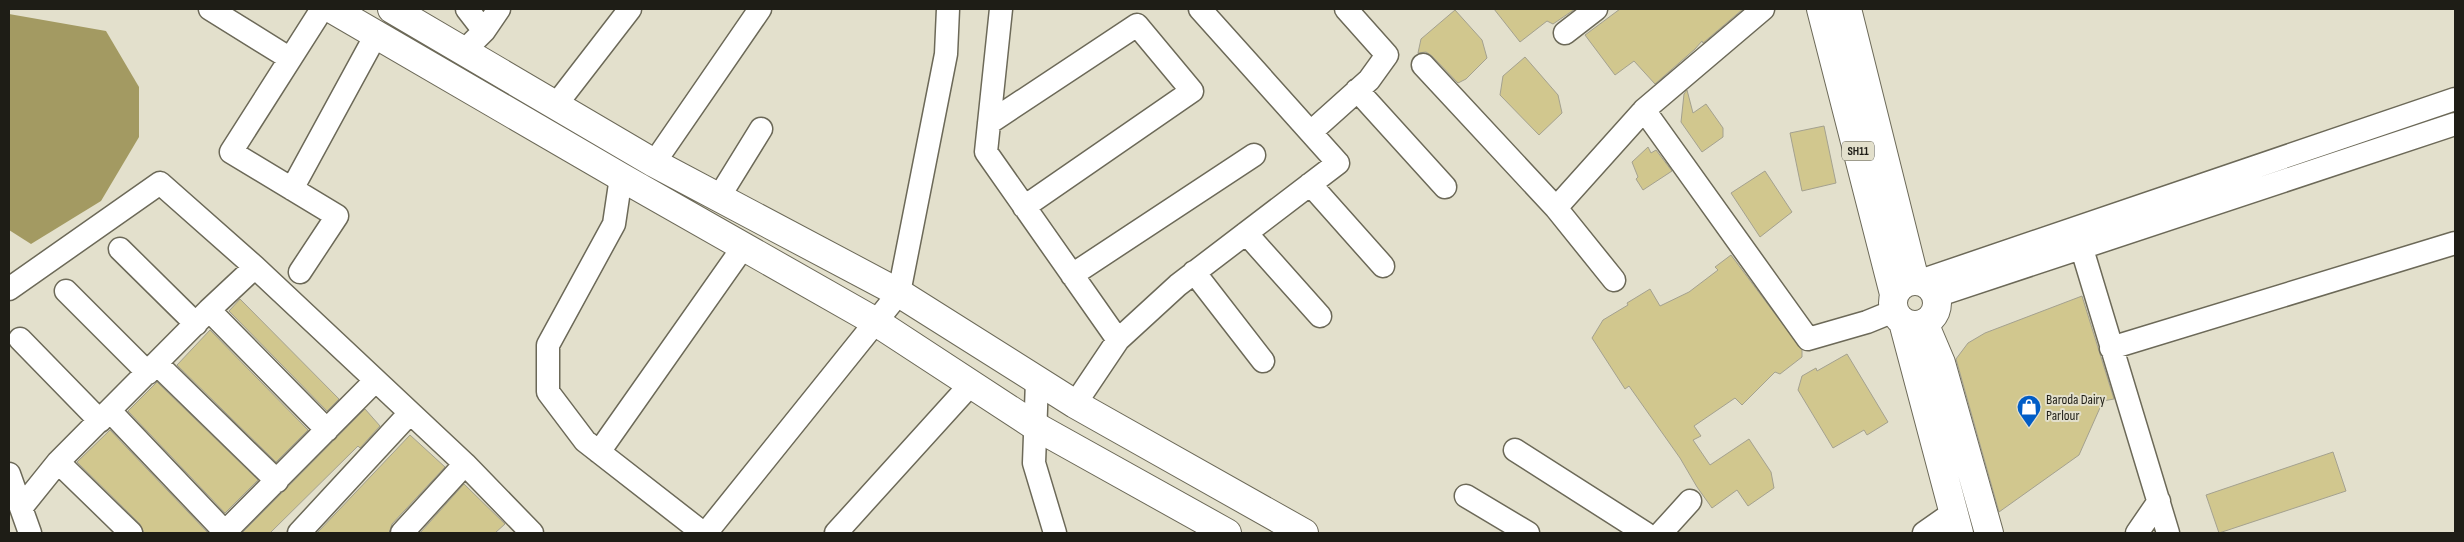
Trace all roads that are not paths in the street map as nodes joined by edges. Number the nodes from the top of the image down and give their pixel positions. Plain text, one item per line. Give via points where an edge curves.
1 (210, 9) edge
2 (322, 9) edge
3 (332, 9) edge
4 (392, 9) edge
5 (467, 9) edge
6 (499, 9) edge
7 (630, 9) edge
8 (760, 9) edge
9 (948, 9) edge
10 (1001, 9) edge
11 (1200, 9) edge
12 (1346, 9) edge
13 (1596, 9) edge
14 (1763, 9) edge
15 (1822, 9) edge
16 (1847, 9) edge
17 (1130, 17) edge
18 (484, 31) junction
19 (377, 33) junction
20 (1565, 33) dead end
21 (465, 50) junction
22 (289, 58) junction
23 (1423, 66) dead end
24 (1357, 90) junction
25 (2455, 99) edge
26 (555, 106) junction
27 (1644, 110) junction
28 (989, 123) junction
29 (2455, 124) edge
30 (761, 129) dead end
31 (1311, 132) junction
32 (1254, 155) dead end
33 (654, 163) junction
34 (621, 178) junction
35 (1310, 184) junction
36 (1445, 187) dead end
37 (292, 189) junction
38 (719, 197) junction
39 (1024, 207) junction
40 (1556, 208) junction
41 (1246, 233) junction
42 (2455, 243) edge
43 (744, 246) junction
44 (120, 249) dead end
45 (2082, 249) junction
46 (1383, 266) dead end
47 (255, 267) junction
48 (300, 272) dead end
49 (1194, 272) junction
50 (1072, 275) junction
51 (1614, 280) dead end
52 (9, 289) edge
53 (66, 291) dead end
54 (899, 293) junction
55 (1912, 301) junction
56 (1320, 316) dead end
57 (202, 317) junction
58 (876, 322) junction
59 (20, 339) dead end
60 (1118, 340) junction
61 (2111, 348) junction
62 (1263, 361) dead end
63 (152, 369) junction
64 (375, 381) junction
65 (1037, 381) junction
66 (971, 384) junction
67 (1075, 404) junction
68 (409, 414) junction
69 (105, 416) junction
70 (1035, 426) junction
71 (327, 430) junction
72 (1515, 450) dead end
73 (599, 452) junction
74 (58, 462) junction
75 (465, 464) junction
76 (9, 474) edge
77 (277, 481) junction
78 (1466, 496) dead end
79 (1690, 501) dead end
80 (2159, 501) junction
81 (21, 508) junction
82 (1957, 523) edge
83 (521, 530) edge
84 (30, 533) edge
85 (130, 533) edge
86 (224, 533) edge
87 (299, 533) edge
88 (402, 533) edge
89 (704, 533) edge
90 (836, 533) edge
91 (1055, 533) edge
92 (1227, 533) edge
93 (1304, 533) edge
94 (1528, 533) edge
95 (1645, 533) edge
96 (1661, 533) edge
97 (1924, 533) edge
98 (1989, 533) edge
99 (2137, 533) edge
100 (2168, 533) edge

1 - 22 street
2 - 22 street
3 - 19 main road
4 - 21 main road
5 - 18 street
6 - 18 street
7 - 26 street
8 - 33 street
9 - 54 street via 946,54
10 - 28 street
11 - 31 street
12 - 24 street via 1386,55 1369,80
13 - 20 street
14 - 27 street
15 - 55 main road, SH11
16 - 55 main road, SH11
17 - 28 street
17 - 39 street via 1192,91
18 - 21 street
19 - 34 main road
19 - 37 street
21 - 26 main road
22 - 37 street via 231,152
23 - 40 street
24 - 31 street
24 - 36 street
25 - 55 street
26 - 33 main road
27 - 40 street
27 - 55 street via 1808,339 1868,322
28 - 39 street via 986,152
29 - 45 street
30 - 38 street
31 - 35 street via 1338,162
32 - 50 street
33 - 38 main road
34 - 43 main road
34 - 73 street via 614,224 548,345 548,392 585,441
35 - 41 street
35 - 46 street
37 - 48 street via 337,216
38 - 54 main road
39 - 50 street
40 - 51 street
41 - 49 street
41 - 56 street
42 - 61 street
43 - 58 main road
43 - 73 street
44 - 57 street
45 - 55 street
45 - 61 street
47 - 52 street via 160,183
47 - 57 street
47 - 64 street
49 - 60 street
49 - 62 street
50 - 60 street
53 - 63 street
54 - 58 street
54 - 65 main road
55 - 82 main road
55 - 98 main road, SH11 via 1942,363
57 - 63 street
57 - 71 street
58 - 66 main road
58 - 89 street
59 - 69 street
60 - 67 street
61 - 80 street
63 - 69 street
63 - 77 street
64 - 68 street
64 - 71 street
65 - 67 main road
65 - 70 street
66 - 70 main road
66 - 90 street
67 - 93 main road
68 - 75 street
68 - 87 street
69 - 74 street
69 - 86 street
70 - 91 street via 1034,463
70 - 92 main road
71 - 77 street
72 - 95 street
73 - 89 street
74 - 81 street
74 - 85 street
75 - 83 street
75 - 88 street
76 - 81 street
77 - 86 street
78 - 94 street
79 - 96 street
80 - 99 street
80 - 100 street
81 - 84 street
82 - 97 street

